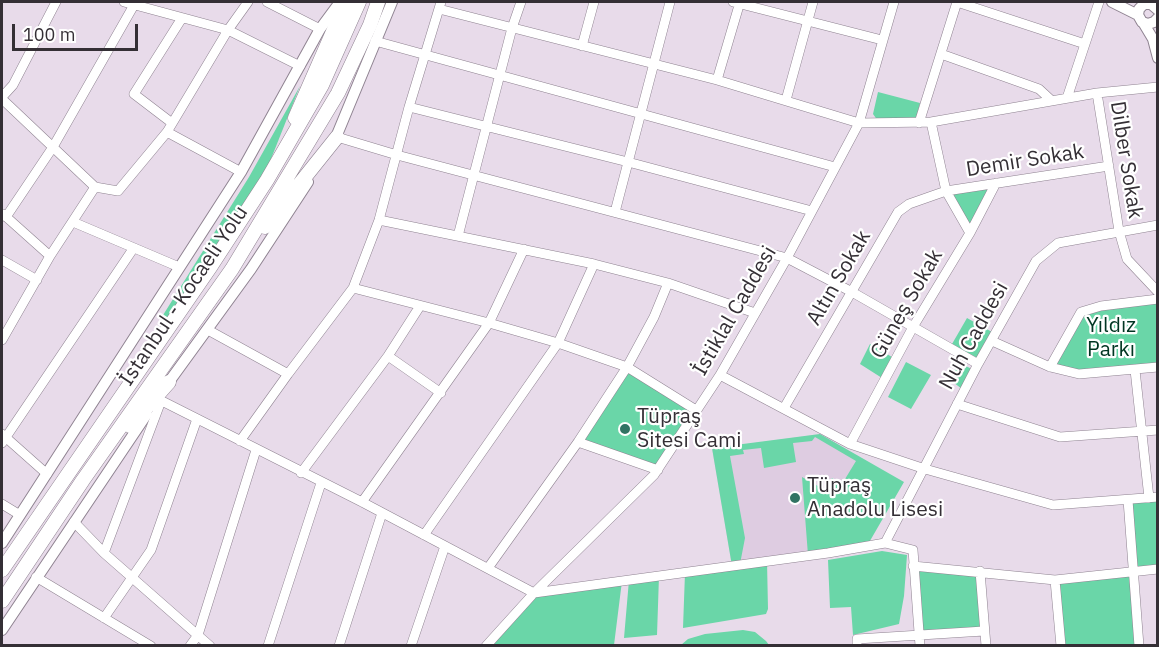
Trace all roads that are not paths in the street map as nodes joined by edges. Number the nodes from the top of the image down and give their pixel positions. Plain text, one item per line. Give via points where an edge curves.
1 (56, 2) edge
2 (248, 2) edge
3 (267, 2) edge
4 (340, 2) edge
5 (346, 2) edge
6 (359, 2) edge
7 (378, 2) edge
8 (392, 2) edge
9 (521, 2) edge
10 (594, 2) edge
11 (670, 2) edge
12 (737, 2) edge
13 (813, 2) edge
14 (894, 2) edge
15 (957, 2) edge
16 (1099, 2) edge
17 (1112, 2) edge
18 (129, 3) edge
19 (1142, 3) edge
20 (440, 5) edge
21 (182, 18) junction
22 (1157, 18) edge
23 (1141, 19) junction
24 (807, 21) junction
25 (512, 27) junction
26 (320, 29) junction
27 (228, 30) junction
28 (882, 40) junction
29 (375, 41) junction
30 (1085, 44) junction
31 (582, 46) junction
32 (941, 54) junction
33 (426, 55) junction
34 (1158, 57) edge
35 (654, 64) junction
36 (300, 66) junction
37 (500, 75) junction
38 (717, 80) junction
39 (1158, 87) edge
40 (1097, 93) junction
41 (2, 98) edge
42 (1067, 98) junction
43 (786, 100) junction
44 (1052, 101) junction
45 (409, 107) junction
46 (641, 113) junction
47 (931, 122) junction
48 (860, 123) junction
49 (919, 123) junction
50 (486, 126) junction
51 (170, 128) junction
52 (337, 137) junction
53 (53, 147) junction
54 (397, 155) junction
55 (628, 162) junction
56 (835, 166) junction
57 (1108, 166) junction
58 (241, 172) junction
59 (475, 175) junction
60 (267, 180) junction
61 (996, 183) junction
62 (95, 187) junction
63 (946, 191) junction
64 (812, 211) junction
65 (615, 212) junction
66 (4, 215) edge
67 (379, 220) junction
68 (73, 222) junction
69 (1158, 225) edge
70 (1119, 231) junction
71 (970, 233) junction
72 (459, 236) junction
73 (133, 249) junction
74 (524, 249) junction
75 (50, 256) junction
76 (787, 258) junction
77 (2, 260) edge
78 (594, 264) junction
79 (179, 267) junction
80 (232, 269) junction
81 (37, 280) junction
82 (668, 283) junction
83 (352, 288) junction
84 (852, 292) junction
85 (1158, 292) edge
86 (1158, 299) edge
87 (420, 306) junction
88 (755, 313) junction
89 (2, 321) edge
90 (489, 323) junction
91 (11, 326) junction
92 (913, 327) junction
93 (208, 330) junction
94 (2, 340) edge
95 (992, 341) junction
96 (558, 343) junction
97 (388, 356) junction
98 (978, 364) junction
99 (627, 367) junction
100 (1050, 367) junction
101 (1158, 367) edge
102 (1135, 370) junction
103 (288, 374) junction
104 (720, 375) junction
105 (169, 382) junction
106 (441, 393) junction
107 (159, 400) junction
108 (957, 404) junction
109 (784, 408) junction
110 (696, 410) junction
111 (197, 419) junction
112 (1158, 430) edge
113 (1143, 431) junction
114 (3, 438) edge
115 (240, 441) junction
116 (578, 442) junction
117 (850, 444) junction
118 (256, 450) junction
119 (925, 469) junction
120 (658, 470) junction
121 (301, 473) junction
122 (47, 474) junction
123 (83, 480) junction
124 (321, 483) junction
125 (1153, 497) edge
126 (1128, 500) junction
127 (362, 502) junction
128 (2, 504) edge
129 (382, 513) junction
130 (20, 515) junction
131 (74, 522) junction
132 (424, 535) junction
133 (2, 543) edge
134 (885, 543) junction
135 (446, 546) junction
136 (104, 553) junction
137 (913, 566) junction
138 (488, 568) junction
139 (1158, 569) edge
140 (2, 570) edge
141 (980, 571) junction
142 (1132, 572) junction
143 (36, 578) junction
144 (133, 578) junction
145 (1055, 580) junction
146 (534, 593) junction
147 (2, 601) edge
148 (104, 618) junction
149 (2, 630) edge
150 (984, 631) junction
151 (198, 635) junction
152 (919, 635) junction
153 (151, 645) edge
154 (190, 645) edge
155 (210, 645) edge
156 (268, 645) edge
157 (339, 645) edge
158 (411, 645) edge
159 (486, 645) edge
160 (857, 645) edge
161 (920, 645) edge
162 (986, 645) edge
163 (1061, 645) edge
164 (1139, 645) edge

1 - 41 street via 13,85
2 - 27 street
3 - 26 street
4 - 26 main road
5 - 60 highway
6 - 60 highway via 322,85
7 - 80 highway, İstanbul - Kocaeli Yolu via 338,93
8 - 29 main road
9 - 25 street
10 - 31 street
11 - 35 street
12 - 24 street
12 - 38 street
13 - 24 street
14 - 28 street, İstiklal Caddesi
15 - 30 street
15 - 32 street
16 - 30 street
17 - 23 main road
18 - 21 street
18 - 53 street
19 - 22 main road via 1151,4
19 - 23 main road
20 - 25 street
20 - 33 street
21 - 27 street
21 - 51 street via 134,94
22 - 23 main road via 1151,24
23 - 34 main road via 1154,39
24 - 28 street
24 - 43 street
25 - 31 street
25 - 37 street
26 - 36 main road
27 - 36 street
27 - 51 street
28 - 48 street, İstiklal Caddesi
29 - 33 street
29 - 52 main road
30 - 42 street
31 - 35 street
32 - 44 street via 1039,89
32 - 49 street
33 - 37 street
33 - 45 street
35 - 38 street
35 - 46 street
36 - 58 main road
37 - 46 street
37 - 50 street
38 - 43 street
39 - 40 street
40 - 42 street
40 - 57 street, Dilber Sokak
41 - 53 street
42 - 44 street
43 - 48 street
44 - 47 street
45 - 50 street
45 - 54 street
46 - 55 street
46 - 56 street
47 - 49 street
47 - 63 street
48 - 49 street
48 - 56 street, İstiklal Caddesi
50 - 55 street
50 - 59 street
51 - 58 street
51 - 62 street via 118,191
52 - 54 street
52 - 80 highway
52 - 93 main road
53 - 62 street
53 - 66 street
54 - 59 street
54 - 67 street
55 - 64 street
55 - 65 street
56 - 64 street, İstiklal Caddesi
57 - 61 street, Demir Sokak
57 - 70 street, Dilber Sokak
58 - 79 main road
59 - 65 street
59 - 72 street
60 - 140 highway
61 - 63 street, Demir Sokak
61 - 71 street, Güneş Sokak
62 - 68 street
63 - 71 street
63 - 84 street, Altın Sokak via 898,212
64 - 76 street, İstiklal Caddesi
65 - 76 street
66 - 75 street
67 - 72 street
67 - 83 street
68 - 73 street
68 - 75 street
69 - 70 street, Nuh Caddesi
70 - 85 street, Dilber Sokak via 1127,259
70 - 95 street, Nuh Caddesi via 1058,243 1036,261
71 - 92 street, Güneş Sokak
72 - 74 street
73 - 79 street
73 - 114 street
74 - 78 street
74 - 90 street
75 - 81 street
76 - 84 street
76 - 88 street, İstiklal Caddesi
77 - 81 street
78 - 82 street
78 - 96 street
79 - 122 main road
80 - 123 highway, İstanbul - Kocaeli Yolu
81 - 91 street
82 - 88 street
82 - 99 street
83 - 87 street
83 - 103 street
84 - 92 street
84 - 109 street, Altın Sokak
86 - 100 street via 1081,312
87 - 90 street
87 - 97 street
88 - 104 street, İstiklal Caddesi
89 - 91 street
90 - 96 street
90 - 106 street
91 - 94 street
92 - 98 street
92 - 117 street, Güneş Sokak
93 - 103 street
93 - 105 main road
95 - 98 street, Nuh Caddesi
95 - 100 street
96 - 99 street
96 - 132 street
97 - 106 street
97 - 121 street
98 - 108 street, Nuh Caddesi
99 - 110 street
99 - 116 street
100 - 102 street via 1079,374
101 - 102 street
102 - 113 street
103 - 115 street
104 - 109 street
104 - 110 street, İstiklal Caddesi
105 - 107 main road
105 - 123 highway
106 - 127 street
107 - 111 street
107 - 131 main road
107 - 136 street
108 - 113 street via 1060,437
108 - 119 street, Nuh Caddesi
109 - 117 street
110 - 120 street, İstiklal Caddesi
111 - 115 street
111 - 144 street via 151,550
112 - 113 street
113 - 125 street
114 - 122 street
115 - 118 street
116 - 120 street
116 - 138 street
117 - 119 street
118 - 121 street
118 - 151 street
119 - 126 street via 1053,505
119 - 134 street, Nuh Caddesi
120 - 146 street, İstiklal Caddesi
121 - 124 street
122 - 130 main road
123 - 147 highway, İstanbul - Kocaeli Yolu
124 - 127 street
124 - 156 street
125 - 126 street
126 - 142 street
127 - 129 street
128 - 130 street
129 - 132 street
129 - 157 street
130 - 133 main road
131 - 136 street
131 - 143 main road
132 - 135 street
134 - 137 street via 913,550
134 - 146 street
135 - 138 street
135 - 158 street
136 - 144 street
137 - 141 street
137 - 152 street
138 - 146 street
139 - 142 street
141 - 145 street
141 - 150 street
142 - 145 street
142 - 164 street
143 - 148 street
143 - 149 main road
144 - 148 street
144 - 151 street
145 - 163 street
146 - 159 street, İstiklal Caddesi
148 - 153 street
150 - 152 street
150 - 162 street
151 - 154 street
151 - 155 street
152 - 160 street via 857,639
152 - 161 street

